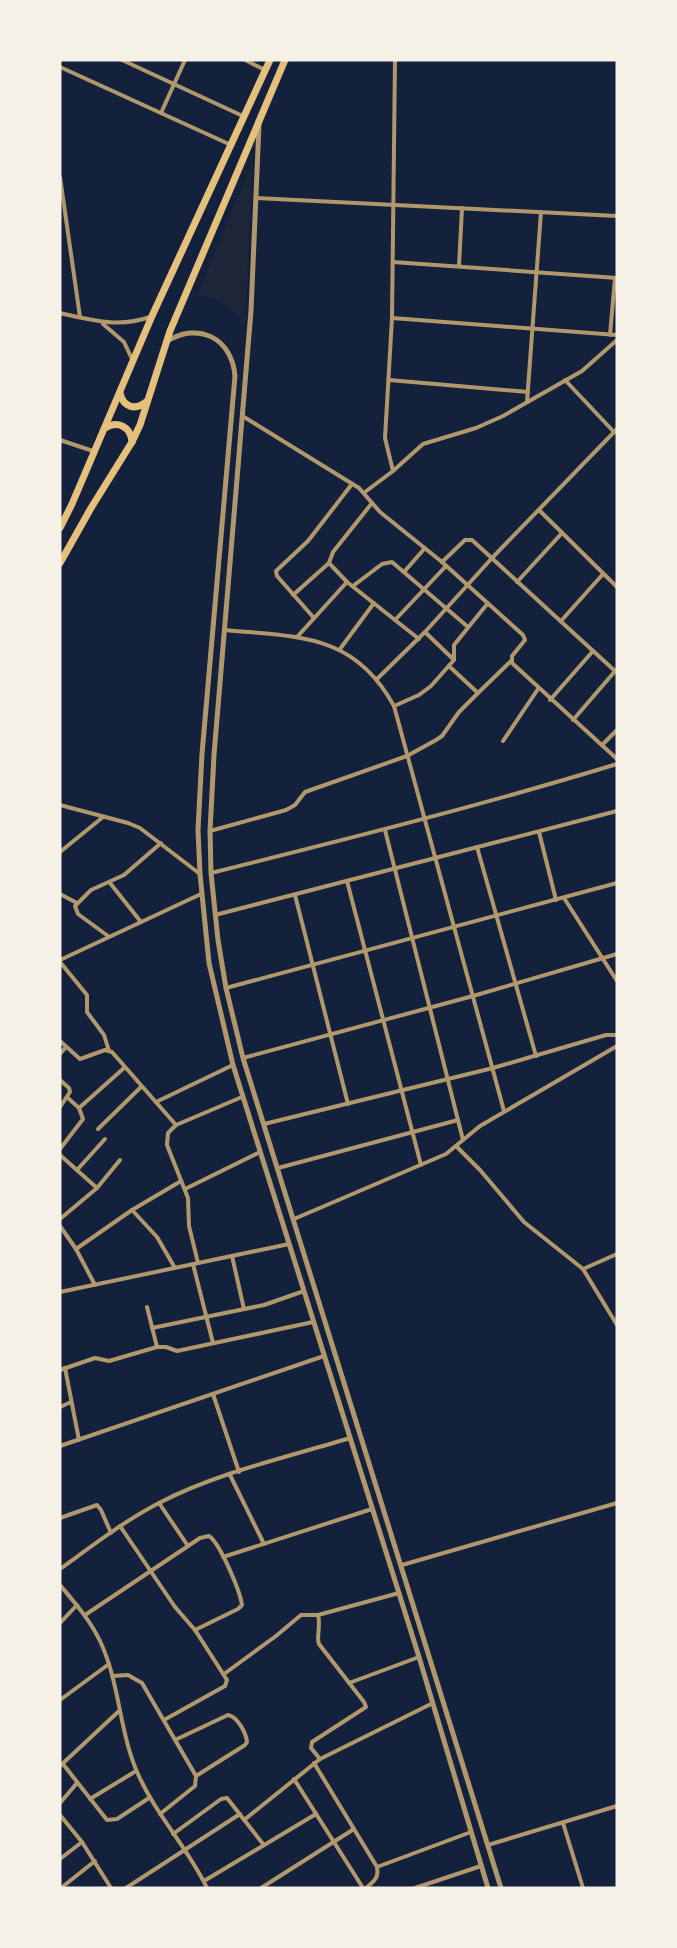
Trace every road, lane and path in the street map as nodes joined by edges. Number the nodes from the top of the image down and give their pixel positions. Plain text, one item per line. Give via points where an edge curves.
1 (122, 60) edge
2 (185, 60) edge
3 (245, 60) edge
4 (270, 60) edge
5 (285, 60) edge
6 (395, 60) edge
7 (60, 67) edge
8 (266, 70) junction
9 (174, 84) junction
10 (161, 113) junction
11 (245, 117) junction
12 (260, 117) junction
13 (232, 145) junction
14 (60, 177) edge
15 (255, 198) junction
16 (395, 205) junction
17 (462, 208) junction
18 (541, 212) junction
19 (617, 216) edge
20 (393, 262) junction
21 (459, 266) junction
22 (537, 272) junction
23 (616, 278) edge
24 (60, 313) edge
25 (152, 316) junction
26 (80, 317) junction
27 (392, 318) junction
28 (100, 322) junction
29 (534, 329) junction
30 (610, 335) junction
31 (617, 335) edge
32 (617, 340) edge
33 (166, 342) junction
34 (133, 360) junction
35 (389, 380) junction
36 (565, 380) junction
37 (528, 392) junction
38 (120, 393) junction
39 (148, 401) junction
40 (527, 403) junction
41 (244, 417) junction
42 (103, 430) junction
43 (615, 431) edge
44 (60, 440) edge
45 (132, 442) junction
46 (94, 452) junction
47 (393, 471) junction
48 (352, 484) junction
49 (364, 492) junction
50 (372, 503) junction
51 (539, 510) junction
52 (60, 528) edge
53 (562, 533) junction
54 (425, 548) junction
55 (492, 558) junction
56 (60, 562) edge
57 (329, 562) junction
58 (442, 562) junction
59 (446, 566) junction
60 (404, 572) junction
61 (603, 574) junction
62 (347, 582) junction
63 (517, 582) junction
64 (468, 585) junction
65 (353, 586) junction
66 (617, 587) edge
67 (424, 589) junction
68 (294, 595) junction
69 (375, 603) junction
70 (488, 603) junction
71 (447, 608) junction
72 (314, 618) junction
73 (395, 620) junction
74 (561, 621) junction
75 (468, 627) junction
76 (225, 630) junction
77 (425, 632) junction
78 (297, 637) junction
79 (418, 639) junction
80 (340, 650) junction
81 (593, 651) junction
82 (454, 660) junction
83 (511, 661) junction
84 (450, 666) junction
85 (616, 670) edge
86 (377, 679) junction
87 (538, 689) junction
88 (478, 693) junction
89 (550, 700) junction
90 (394, 706) junction
91 (573, 720) junction
92 (617, 730) edge
93 (503, 741) dead end
94 (602, 745) junction
95 (202, 754) junction
96 (214, 755) junction
97 (407, 756) junction
98 (617, 759) edge
99 (617, 764) edge
100 (60, 805) edge
101 (617, 811) edge
102 (104, 816) junction
103 (424, 819) junction
104 (385, 830) junction
105 (210, 831) junction
106 (539, 832) junction
107 (161, 843) junction
108 (477, 848) junction
109 (60, 852) edge
110 (435, 858) junction
111 (395, 869) junction
112 (211, 873) junction
113 (200, 874) junction
114 (347, 881) junction
115 (109, 883) junction
116 (617, 883) edge
117 (60, 894) edge
118 (201, 894) junction
119 (295, 895) junction
120 (564, 897) junction
121 (556, 900) junction
122 (76, 903) junction
123 (214, 915) junction
124 (496, 916) junction
125 (141, 922) junction
126 (454, 927) junction
127 (109, 937) junction
128 (412, 938) junction
129 (365, 951) junction
130 (617, 954) edge
131 (603, 959) junction
132 (60, 961) edge
133 (313, 965) junction
134 (617, 981) edge
135 (515, 984) junction
136 (226, 988) junction
137 (473, 996) junction
138 (430, 1008) junction
139 (383, 1020) junction
140 (330, 1034) junction
141 (617, 1035) edge
142 (60, 1041) edge
143 (617, 1046) edge
144 (66, 1047) junction
145 (109, 1051) junction
146 (60, 1054) edge
147 (536, 1056) junction
148 (243, 1058) junction
149 (232, 1065) junction
150 (124, 1068) junction
151 (493, 1068) junction
152 (448, 1079) junction
153 (60, 1080) edge
154 (141, 1087) junction
155 (402, 1090) junction
156 (242, 1097) junction
157 (68, 1098) junction
158 (156, 1102) junction
159 (348, 1104) junction
160 (60, 1107) edge
161 (79, 1108) junction
162 (504, 1111) junction
163 (458, 1120) junction
164 (264, 1124) junction
165 (176, 1125) junction
166 (98, 1129) dead end
167 (412, 1132) junction
168 (105, 1140) dead end
169 (463, 1140) junction
170 (456, 1146) junction
171 (60, 1149) edge
172 (260, 1152) junction
173 (60, 1155) edge
174 (120, 1161) dead end
175 (421, 1166) junction
176 (278, 1168) junction
177 (77, 1170) junction
178 (181, 1181) junction
179 (97, 1188) junction
180 (185, 1189) junction
181 (132, 1210) junction
182 (60, 1219) edge
183 (294, 1221) junction
184 (60, 1226) edge
185 (284, 1227) junction
186 (289, 1244) junction
187 (76, 1249) junction
188 (615, 1254) edge
189 (232, 1256) junction
190 (617, 1260) edge
191 (198, 1263) junction
192 (193, 1264) junction
193 (175, 1268) junction
194 (583, 1269) junction
195 (95, 1285) junction
196 (304, 1291) junction
197 (60, 1292) edge
198 (147, 1307) dead end
199 (244, 1310) junction
200 (206, 1317) junction
201 (314, 1322) junction
202 (617, 1325) edge
203 (152, 1328) junction
204 (213, 1343) junction
205 (157, 1347) junction
206 (324, 1356) junction
207 (62, 1369) edge
208 (213, 1394) junction
209 (72, 1402) junction
210 (60, 1407) edge
211 (350, 1438) junction
212 (79, 1440) junction
213 (60, 1446) edge
214 (239, 1472) junction
215 (230, 1475) junction
216 (159, 1503) junction
217 (617, 1503) edge
218 (372, 1509) junction
219 (60, 1516) edge
220 (120, 1526) junction
221 (111, 1533) junction
222 (264, 1544) junction
223 (188, 1546) junction
224 (223, 1557) junction
225 (402, 1565) junction
226 (60, 1569) edge
227 (152, 1571) junction
228 (60, 1585) edge
229 (399, 1593) junction
230 (77, 1605) junction
231 (85, 1615) junction
232 (318, 1615) junction
233 (60, 1623) edge
234 (195, 1630) junction
235 (419, 1658) junction
236 (109, 1664) junction
237 (224, 1674) junction
238 (112, 1676) junction
239 (349, 1683) junction
240 (441, 1691) junction
241 (430, 1695) junction
242 (60, 1700) edge
243 (433, 1703) junction
244 (120, 1710) junction
245 (164, 1720) junction
246 (175, 1740) junction
247 (320, 1759) junction
248 (314, 1763) junction
249 (61, 1765) edge
250 (136, 1771) junction
251 (196, 1776) junction
252 (294, 1779) junction
253 (77, 1783) junction
254 (149, 1798) junction
255 (90, 1799) junction
256 (60, 1803) edge
257 (617, 1806) edge
258 (160, 1814) junction
259 (240, 1814) junction
260 (316, 1814) junction
261 (60, 1815) edge
262 (244, 1820) junction
263 (563, 1822) junction
264 (354, 1829) junction
265 (471, 1832) junction
266 (173, 1834) junction
267 (82, 1842) junction
268 (334, 1842) junction
269 (263, 1844) junction
270 (488, 1845) junction
271 (185, 1851) junction
272 (60, 1859) edge
273 (94, 1861) junction
274 (482, 1866) junction
275 (377, 1867) junction
276 (204, 1881) junction
277 (62, 1888) edge
278 (111, 1888) edge
279 (126, 1888) edge
280 (207, 1888) edge
281 (262, 1888) edge
282 (364, 1888) edge
283 (415, 1888) edge
284 (488, 1888) edge
285 (501, 1888) edge
286 (583, 1888) edge

1 - 9 street
2 - 9 street
3 - 8 street
4 - 8 main road
5 - 12 main road
6 - 16 street
7 - 10 street
8 - 11 main road
9 - 10 street
9 - 11 street
10 - 13 street
11 - 13 main road
12 - 15 street
12 - 33 main road
13 - 25 main road
14 - 26 street
15 - 16 street
15 - 41 street
16 - 17 street
16 - 20 street
17 - 18 street
17 - 21 street
18 - 19 street
18 - 22 street
20 - 21 street
20 - 27 street
21 - 22 street
22 - 23 street
22 - 29 street
23 - 30 street
24 - 26 street
25 - 28 street via 132,322
25 - 34 main road
26 - 28 street
27 - 29 street
27 - 35 street
28 - 34 street via 124,342
29 - 30 street
29 - 37 street
30 - 31 street
32 - 36 street via 589,366
33 - 39 main road
33 - 95 street via 190,332 215,339 228,350 235,376
34 - 38 main road
35 - 37 street
35 - 47 street via 385,438
36 - 40 street
36 - 43 street
37 - 40 street
38 - 39 main road via 131,407
38 - 42 main road
39 - 45 main road
40 - 47 street via 489,423 423,444
41 - 48 street
41 - 76 street
42 - 45 main road via 112,424 122,425 130,432
42 - 46 main road
43 - 51 street
44 - 46 street
45 - 56 main road
46 - 52 main road
47 - 49 street
48 - 49 street
48 - 68 street via 309,541 276,571
49 - 50 street
50 - 54 street
50 - 57 street
51 - 53 street
51 - 55 street
53 - 61 street
53 - 63 street
54 - 58 street
54 - 60 street
55 - 58 street via 467,539
55 - 63 street
55 - 64 street
57 - 62 street
57 - 68 street
58 - 59 street
59 - 64 street
59 - 67 street
60 - 65 street via 386,562
60 - 67 street
61 - 66 street
61 - 74 street
62 - 65 street
62 - 72 street
63 - 74 street
64 - 70 street
64 - 71 street
65 - 69 street
67 - 71 street
67 - 73 street
68 - 72 street
69 - 73 street
69 - 80 street
70 - 75 street
70 - 83 street via 525,638
71 - 75 street
71 - 77 street
72 - 78 street
73 - 79 street
74 - 81 street
75 - 82 street via 453,645
76 - 78 street
76 - 96 street
77 - 79 street
77 - 82 street
78 - 80 street
79 - 86 street
80 - 86 street
81 - 85 street
81 - 89 street
82 - 84 street
83 - 87 street
83 - 88 street
84 - 88 street
84 - 90 street via 425,691
85 - 91 street
86 - 90 street
87 - 89 street
87 - 93 street
88 - 97 street via 442,736
89 - 91 street
90 - 97 street
91 - 94 street
92 - 94 street
94 - 98 street
95 - 96 street
95 - 113 street
96 - 105 street
97 - 103 street
97 - 105 street via 305,792 286,810
99 - 103 street
100 - 102 street
101 - 106 street
102 - 107 street via 140,828
102 - 109 street
103 - 104 street
103 - 110 street
104 - 111 street
104 - 112 street
105 - 112 street
106 - 108 street
106 - 121 street
107 - 113 street
107 - 115 street
108 - 110 street
108 - 124 street
110 - 111 street
110 - 126 street
111 - 114 street
111 - 128 street
112 - 123 street
113 - 118 street
114 - 119 street
114 - 129 street
115 - 122 street
115 - 125 street
116 - 120 street
117 - 122 street
118 - 125 street
118 - 149 street via 209,963
119 - 123 street
119 - 133 street
120 - 121 street
120 - 131 street
121 - 124 street
122 - 127 street via 75,911
123 - 136 street
124 - 126 street
124 - 135 street
125 - 127 street
126 - 128 street
126 - 137 street
127 - 132 street
128 - 129 street
128 - 138 street
129 - 133 street
129 - 139 street
130 - 131 street
131 - 134 street
131 - 135 street
132 - 145 street via 87,995 87,1012 104,1035
133 - 136 street
133 - 140 street
135 - 137 street
135 - 147 street
136 - 148 street
137 - 138 street
137 - 151 street
138 - 139 street
138 - 152 street
139 - 140 street
139 - 155 street
140 - 148 street
140 - 159 street
141 - 147 street
142 - 144 street
143 - 162 street
144 - 145 street via 83,1059
144 - 146 street
145 - 150 street
147 - 151 street
148 - 164 street
149 - 156 street
149 - 158 street
150 - 154 street
150 - 161 street
151 - 152 street
151 - 162 street
152 - 155 street
152 - 163 street
153 - 157 street via 70,1090
154 - 158 street
154 - 166 street
155 - 159 street
155 - 167 street
156 - 165 street
156 - 172 street
157 - 160 street
157 - 161 street
158 - 165 street
159 - 164 street
161 - 171 street via 82,1122
162 - 169 street
163 - 167 street
163 - 169 street
164 - 176 street
165 - 178 street via 167,1139
167 - 175 street
167 - 176 street
168 - 177 street
169 - 170 street
170 - 175 street
170 - 194 street via 524,1222
172 - 180 street
172 - 185 street
173 - 177 street
174 - 179 street
175 - 183 street
176 - 183 street
177 - 179 street
178 - 180 street
178 - 181 street
179 - 182 street
180 - 191 street
181 - 187 street
181 - 193 street via 157,1237
183 - 185 street
183 - 225 street
184 - 187 street
185 - 186 street
186 - 189 street
186 - 196 street
187 - 195 street
188 - 190 street
188 - 194 street
189 - 191 street
189 - 199 street
191 - 192 street
192 - 193 street
192 - 200 street
193 - 195 street
194 - 202 street
195 - 197 street
196 - 199 street
196 - 201 street
198 - 203 street
199 - 200 street
200 - 203 street
200 - 204 street
201 - 204 street
201 - 206 street
203 - 205 street
204 - 205 street via 177,1351
205 - 207 street via 109,1361 95,1358
206 - 208 street
206 - 211 street
207 - 209 street
208 - 212 street
208 - 214 street
209 - 210 street
209 - 212 street
211 - 214 street
211 - 218 street
212 - 213 street
214 - 215 street
215 - 216 street
215 - 222 street
216 - 220 street
216 - 223 street
217 - 225 street
218 - 222 street
218 - 229 street
219 - 221 street via 97,1504
220 - 221 street
220 - 227 street
221 - 226 street
222 - 224 street
223 - 224 street via 209,1536
223 - 227 street
224 - 234 street via 242,1605
225 - 240 street
227 - 231 street
227 - 234 street
228 - 230 street
229 - 232 street
229 - 235 street
230 - 231 street
230 - 233 street
231 - 236 street
232 - 237 street via 297,1618
232 - 239 street via 317,1640
234 - 237 street
235 - 239 street
235 - 241 street
236 - 238 street
236 - 242 street
237 - 245 street via 228,1682 225,1686
238 - 244 street
238 - 245 street via 138,1679
239 - 247 street via 365,1709 312,1742 311,1748
240 - 241 street
240 - 270 street
241 - 243 street
243 - 247 street
243 - 265 street
244 - 249 street
244 - 250 street
245 - 246 street
246 - 251 street
246 - 251 street via 228,1715 236,1719 247,1737 245,1745
247 - 248 street
248 - 252 street
248 - 264 street
249 - 253 street
250 - 254 street
250 - 255 street
251 - 258 street via 195,1786
252 - 260 street
252 - 262 street
253 - 255 street
253 - 256 street
254 - 255 street via 110,1821
254 - 258 street
257 - 263 street
258 - 266 street
259 - 262 street
259 - 266 street via 231,1800 224,1798
259 - 271 street
260 - 268 street
260 - 269 street
261 - 267 street
262 - 269 street
263 - 270 street
263 - 286 street
264 - 268 street
264 - 275 street
265 - 274 street
265 - 275 street
266 - 271 street
267 - 272 street
267 - 273 street
268 - 281 street
268 - 282 street
269 - 276 street
270 - 285 street
271 - 276 street
271 - 279 street
273 - 277 street
273 - 278 street
274 - 283 street
274 - 284 street
275 - 282 street via 376,1879
276 - 280 street

